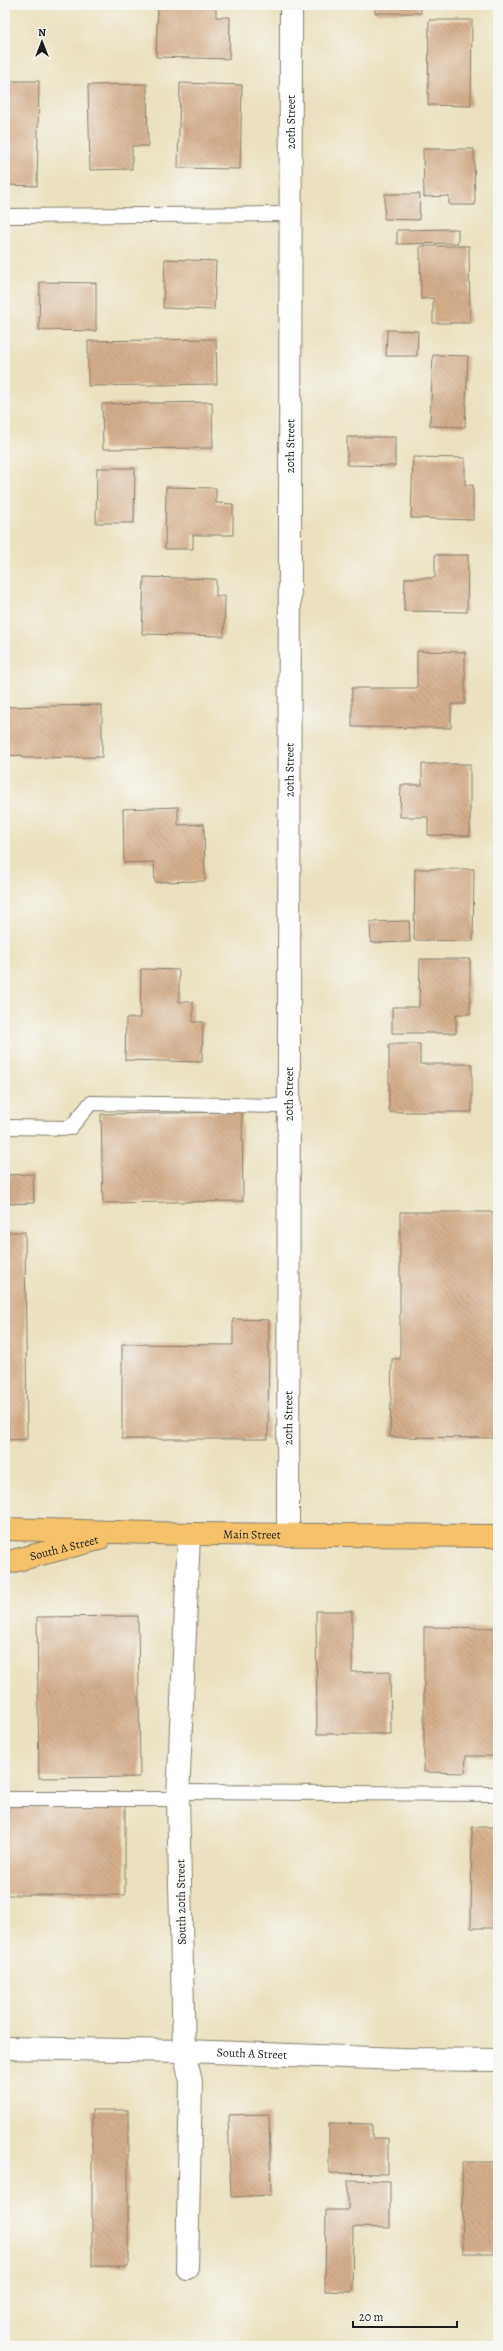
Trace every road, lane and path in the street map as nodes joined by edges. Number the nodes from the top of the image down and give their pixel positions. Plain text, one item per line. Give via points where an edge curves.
1 (292, 5) edge
2 (291, 214) junction
3 (5, 216) edge
4 (289, 1106) junction
5 (5, 1127) edge
6 (5, 1529) edge
7 (123, 1533) junction
8 (189, 1534) junction
9 (288, 1536) junction
10 (498, 1536) edge
11 (5, 1563) edge
12 (498, 1794) edge
13 (178, 1795) junction
14 (5, 1799) edge
15 (5, 2048) edge
16 (184, 2051) junction
17 (498, 2060) edge
18 (187, 2268) dead end

1 - 2 street, 20th Street
2 - 3 lane
2 - 4 street, 20th Street
4 - 5 lane via 91,1103 70,1128
4 - 9 street, 20th Street
6 - 7 main road, Main Street
7 - 8 main road, Main Street
7 - 11 main road, South A Street
8 - 9 main road, Main Street
8 - 13 street, South 20th Street
9 - 10 main road, Main Street
12 - 13 lane
13 - 14 lane
13 - 16 street, South 20th Street
15 - 16 street, South A Street
16 - 17 street, South A Street via 401,2060
16 - 18 street, South 20th Street via 191,2082

